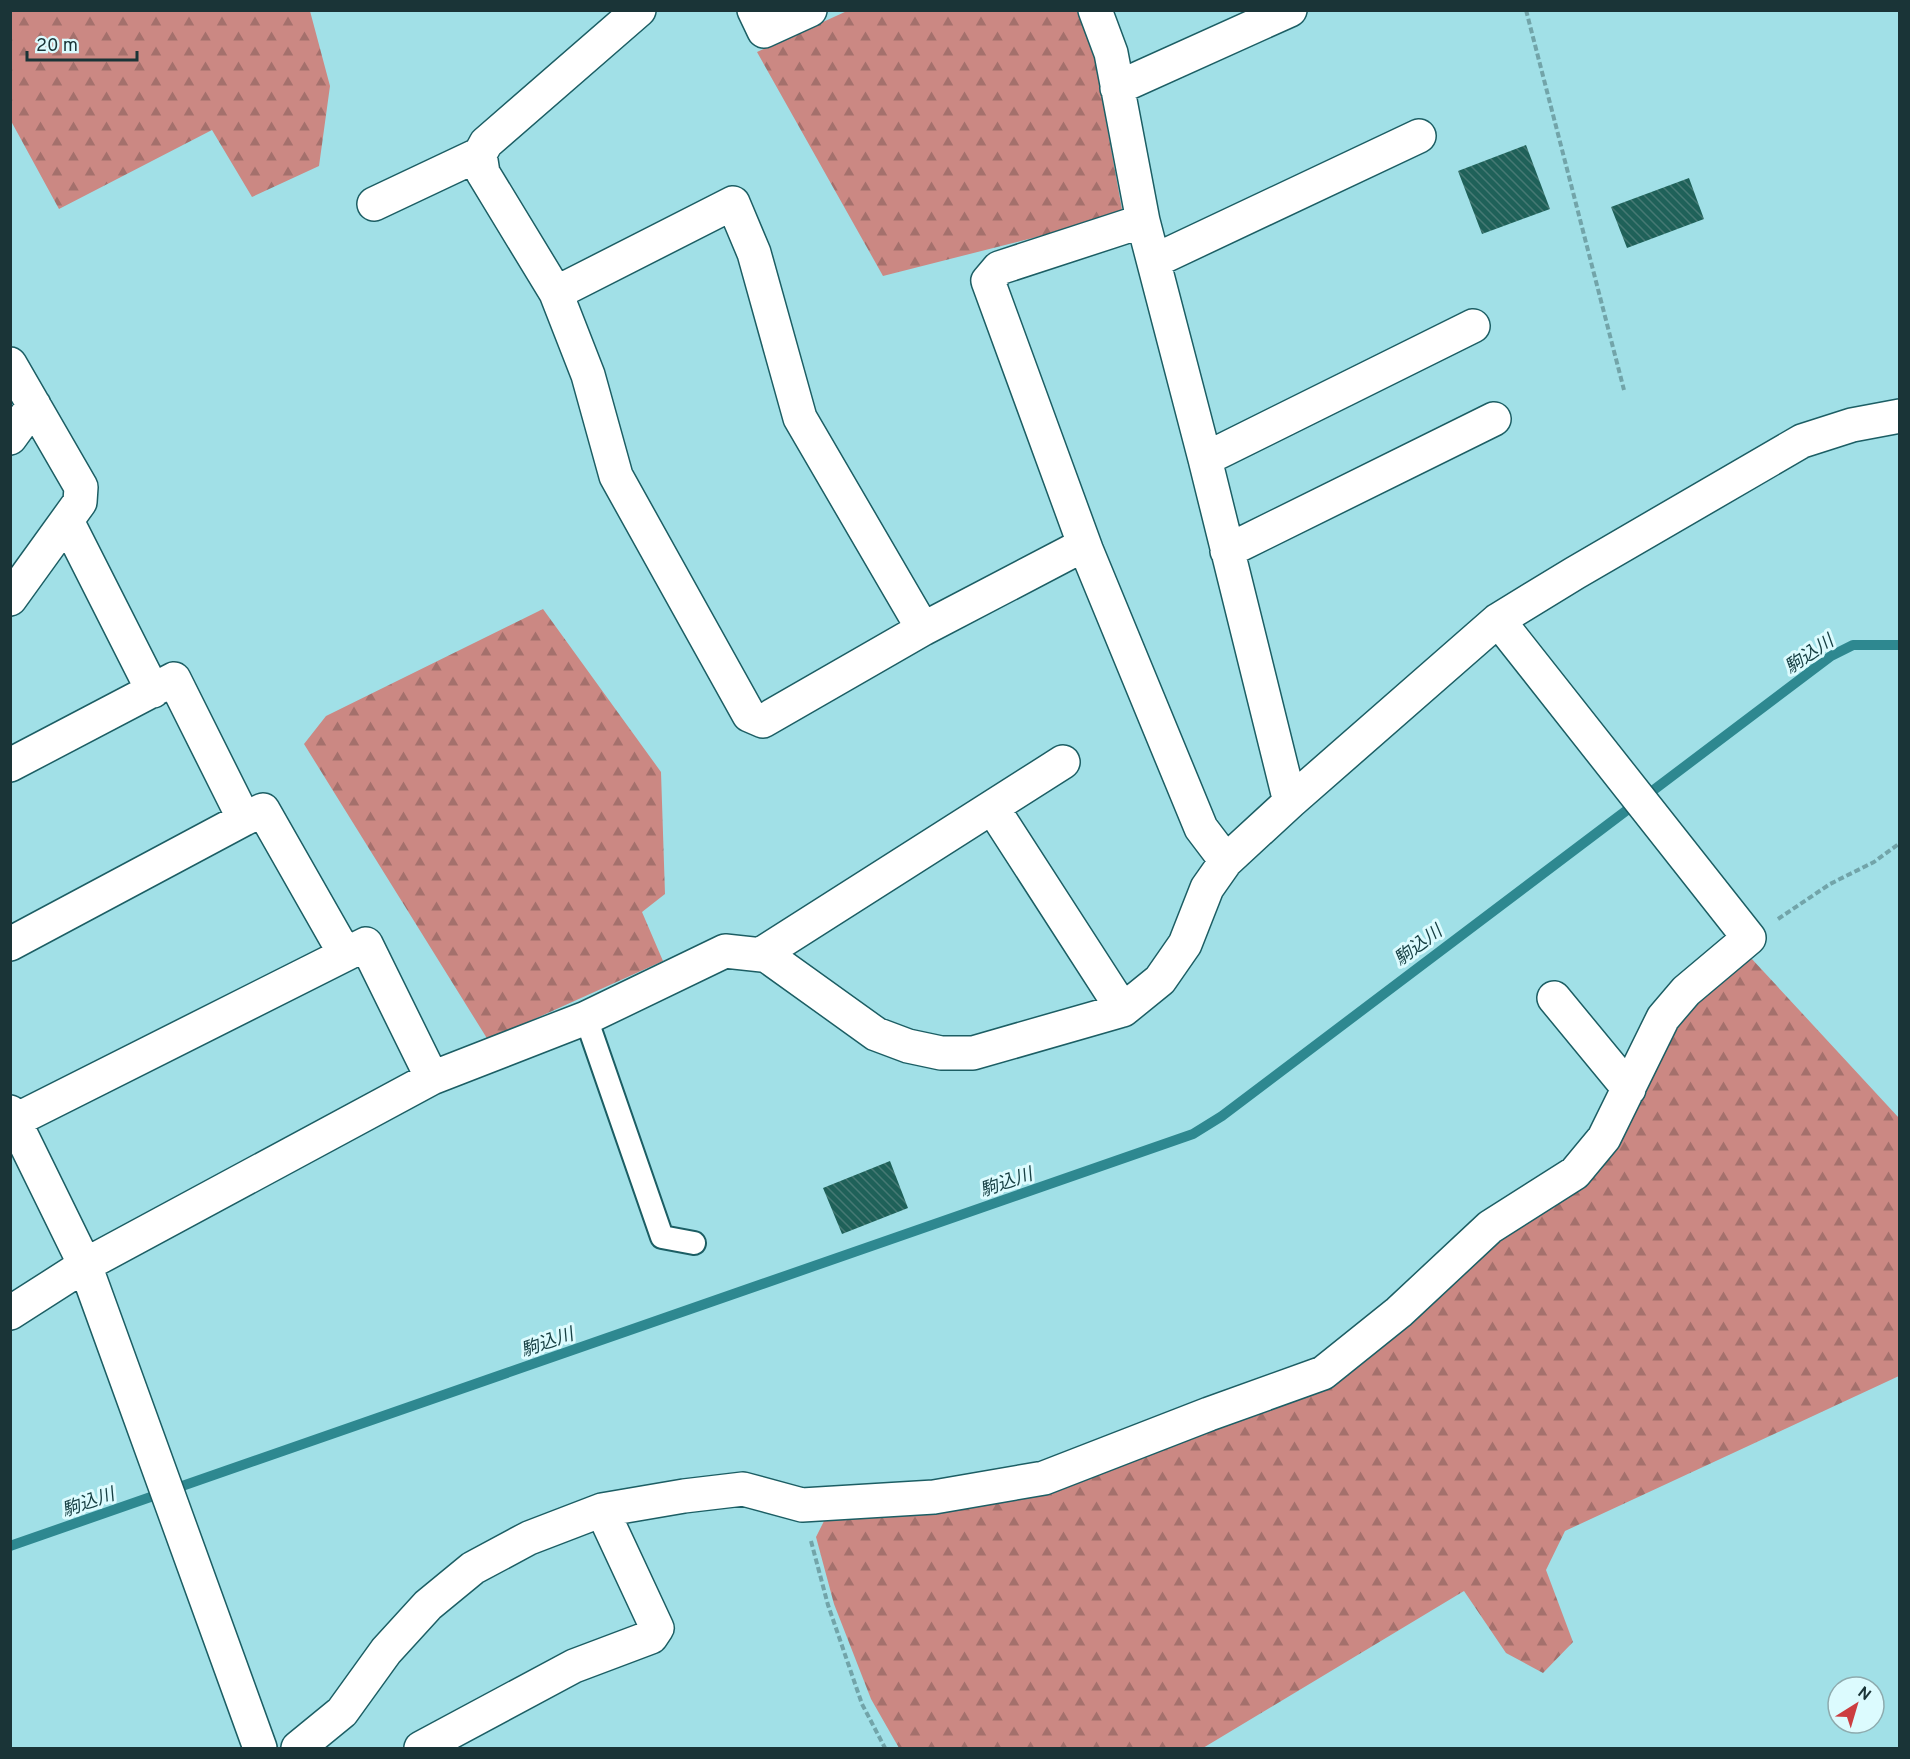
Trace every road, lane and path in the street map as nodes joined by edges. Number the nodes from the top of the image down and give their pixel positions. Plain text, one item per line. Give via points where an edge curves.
1 (639, 10) edge
2 (754, 10) edge
3 (810, 10) edge
4 (1095, 10) edge
5 (1290, 10) edge
6 (1526, 10) edge
7 (1117, 88) junction
8 (1419, 136) dead end
9 (480, 154) junction
10 (374, 204) dead end
11 (1143, 221) junction
12 (1154, 261) junction
13 (556, 293) junction
14 (1473, 326) dead end
15 (10, 364) edge
16 (1624, 390) dead end
17 (34, 405) junction
18 (1899, 416) edge
19 (1494, 419) dead end
20 (10, 438) edge
21 (1205, 459) junction
22 (66, 521) junction
23 (1086, 549) junction
24 (1227, 551) junction
25 (10, 599) edge
26 (1498, 620) junction
27 (923, 629) junction
28 (153, 691) junction
29 (1064, 762) dead end
30 (10, 765) edge
31 (1290, 802) junction
32 (992, 807) junction
33 (244, 819) junction
34 (1899, 843) edge
35 (1226, 861) junction
36 (1749, 938) junction
37 (10, 944) edge
38 (763, 953) junction
39 (345, 954) junction
40 (1554, 998) dead end
41 (1123, 1010) junction
42 (586, 1018) junction
43 (432, 1078) junction
44 (1629, 1089) junction
45 (12, 1119) edge
46 (694, 1243) dead end
47 (85, 1265) junction
48 (10, 1313) edge
49 (802, 1505) junction
50 (602, 1510) junction
51 (260, 1749) edge
52 (298, 1749) edge
53 (421, 1749) edge
54 (885, 1749) edge

1 - 9 street via 486,143
2 - 3 street via 764,31
4 - 7 street via 1111,53
5 - 7 street
6 - 16 path
7 - 11 street
8 - 12 street
9 - 10 street
9 - 13 street via 483,173
11 - 12 street
11 - 23 street via 999,268 988,281
12 - 21 street
13 - 27 street via 588,375 616,476 749,715 763,721
13 - 27 street via 733,203 754,253 800,418
14 - 21 street
15 - 17 street
17 - 20 street
17 - 22 street via 81,487 80,502
18 - 26 street via 1852,425 1802,441
19 - 24 street
21 - 24 street
22 - 25 street
22 - 28 street
23 - 27 street via 1074,550
23 - 35 street via 1201,828
24 - 31 street
26 - 31 street
26 - 36 street
28 - 30 street
28 - 33 street via 174,679
29 - 32 street
31 - 35 street
32 - 38 street
32 - 41 street
33 - 37 street
33 - 39 street via 263,810
34 - 36 path
35 - 41 street via 1207,888 1185,944 1160,980
36 - 44 street via 1686,991 1663,1018
38 - 41 street via 876,1034 941,1053 973,1053
38 - 42 street via 725,951
39 - 43 street via 366,944
39 - 45 street
40 - 44 street
42 - 43 street
42 - 46 lane via 662,1237
43 - 47 street
44 - 49 street via 1604,1138 1575,1173 1491,1227 1399,1312 1323,1373 1044,1478 934,1497
45 - 47 street
47 - 48 street
47 - 51 street
49 - 50 street via 743,1489
49 - 54 path via 828,1605 862,1704
50 - 52 street via 528,1538 473,1568 428,1605 386,1651 342,1712
50 - 53 street via 657,1628 651,1637 574,1666

